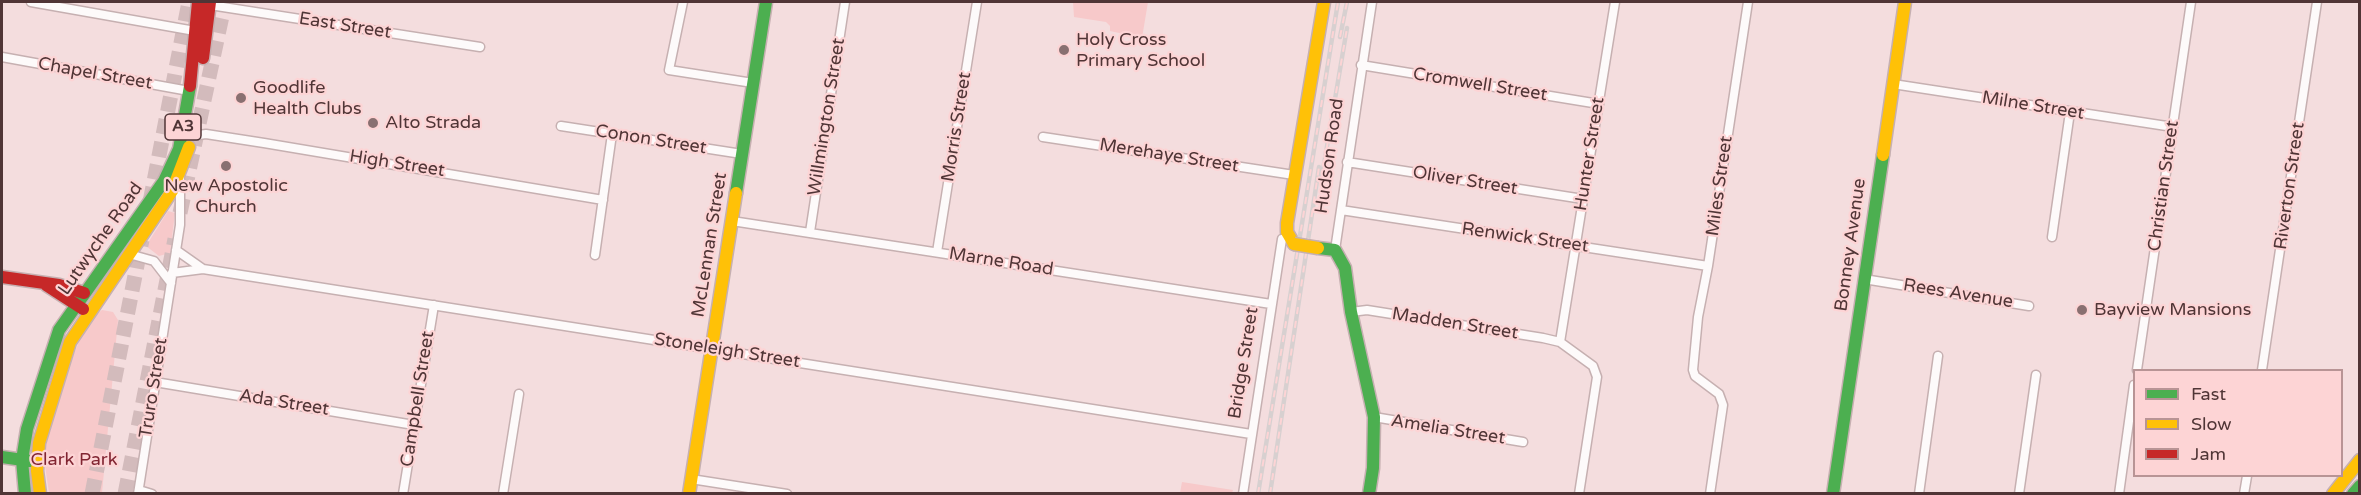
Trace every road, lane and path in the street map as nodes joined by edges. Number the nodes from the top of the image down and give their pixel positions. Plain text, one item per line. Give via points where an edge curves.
1 (31, 2) edge
2 (684, 2) edge
3 (766, 2) edge
4 (845, 2) edge
5 (977, 2) edge
6 (1324, 2) edge
7 (1372, 2) edge
8 (1615, 2) edge
9 (1748, 2) edge
10 (1905, 2) edge
11 (2191, 2) edge
12 (2317, 2) edge
13 (206, 3) edge
14 (195, 31) junction
15 (480, 47) dead end
16 (2, 57) edge
17 (1361, 66) junction
18 (753, 83) junction
19 (1893, 84) junction
20 (189, 91) junction
21 (1599, 104) junction
22 (2070, 111) junction
23 (561, 126) dead end
24 (2173, 126) junction
25 (612, 134) junction
26 (191, 136) junction
27 (1043, 137) dead end
28 (742, 154) junction
29 (1347, 162) junction
30 (181, 175) junction
31 (1293, 180) junction
32 (1583, 199) junction
33 (603, 200) junction
34 (1341, 210) junction
35 (732, 221) junction
36 (810, 232) junction
37 (2052, 237) dead end
38 (1282, 239) junction
39 (1294, 244) junction
40 (1575, 245) junction
41 (176, 250) junction
42 (937, 252) junction
43 (129, 254) junction
44 (1333, 254) junction
45 (595, 255) dead end
46 (109, 258) junction
47 (1708, 266) junction
48 (203, 269) junction
49 (172, 273) junction
50 (2, 277) edge
51 (1864, 279) junction
52 (171, 283) junction
53 (46, 285) junction
54 (84, 293) junction
55 (1271, 304) junction
56 (76, 305) junction
57 (434, 305) junction
58 (2029, 306) dead end
59 (88, 312) junction
60 (1351, 312) junction
61 (1560, 342) junction
62 (711, 349) junction
63 (1938, 356) dead end
64 (2137, 369) edge
65 (2262, 369) edge
66 (2036, 375) dead end
67 (155, 382) junction
68 (2133, 392) edge
69 (519, 394) dead end
70 (1374, 417) junction
71 (414, 425) junction
72 (1251, 434) junction
73 (1523, 442) dead end
74 (2, 457) edge
75 (22, 460) junction
76 (2360, 460) edge
77 (37, 462) junction
78 (2247, 477) edge
79 (691, 479) junction
80 (2360, 486) edge
81 (139, 492) edge
82 (25, 494) edge
83 (40, 494) edge
84 (152, 494) edge
85 (403, 494) edge
86 (503, 494) edge
87 (689, 494) edge
88 (787, 494) edge
89 (1243, 494) edge
90 (1369, 494) edge
91 (1579, 494) edge
92 (1710, 494) edge
93 (1833, 494) edge
94 (1919, 494) edge
95 (2019, 494) edge
96 (2119, 494) edge
97 (2244, 494) edge
98 (2333, 494) edge
99 (2353, 494) edge

1 - 14 street
2 - 18 street via 669,70
3 - 18 main road, McLennan Street
4 - 36 street, Willmington Street
5 - 42 street, Morris Street
6 - 31 main road, Bridge Street
7 - 17 street, Hudson Road
8 - 21 street, Hunter Street
9 - 47 street, Miles Street
10 - 19 main road, Bonney Avenue
11 - 24 street, Christian Street
12 - 65 street, Riverton Street
13 - 14 main road, Lutwyche Road / A3
13 - 15 street, East Street
13 - 26 main road, Lutwyche Road / A3
14 - 20 main road, Lutwyche Road / A3
16 - 20 street, Chapel Street
17 - 21 street, Cromwell Street
17 - 29 street, Hudson Road
18 - 28 main road, McLennan Street
19 - 22 street, Milne Street
19 - 51 main road, Bonney Avenue
20 - 46 main road, Lutwyche Road / A3 via 179,149 170,171
21 - 32 street, Hunter Street
22 - 24 street, Milne Street
22 - 37 street
23 - 25 street, Conon Street
24 - 64 street, Christian Street
25 - 28 street, Conon Street
25 - 33 street
26 - 30 main road, Lutwyche Road / A3
26 - 33 street, High Street via 210,135
27 - 31 street, Merehaye Street
28 - 35 main road, McLennan Street
29 - 32 street, Oliver Street
29 - 34 street, Hudson Road
30 - 41 street, Truro Street
30 - 43 main road, Lutwyche Road / A3
31 - 38 main road, Bridge Street via 1280,227
31 - 39 main road, Bridge Street via 1287,229
32 - 40 street, Hunter Street
33 - 45 street
34 - 40 street, Renwick Street
34 - 44 street, Hudson Road
35 - 36 street, Marne Road
35 - 62 main road, McLennan Street
36 - 42 street, Marne Road
38 - 39 main road
38 - 55 street, Bridge Street
39 - 44 main road, bridge
40 - 47 street, Renwick Street
40 - 61 street, Hunter Street
41 - 48 street, Stoneleigh Street
41 - 49 street, Truro Street
42 - 55 street, Marne Road
43 - 46 street
43 - 52 street via 154,261
43 - 59 main road, Lutwyche Road / A3
44 - 60 main road via 1345,268
46 - 54 main road, Lutwyche Road / A3
47 - 92 street, Miles Street via 1693,370 1695,376 1719,394 1723,405
48 - 49 street, Stoneleigh Street
48 - 57 street, Stoneleigh Street
49 - 52 street, Truro Street
50 - 53 main road
51 - 58 street, Rees Avenue
51 - 93 main road, Bonney Avenue
52 - 67 street, Truro Street
53 - 54 main road
53 - 56 main road
54 - 56 main road, Lutwyche Road / A3
55 - 72 street, Bridge Street
56 - 59 main road
56 - 75 main road, Lutwyche Road / A3 via 50,352
57 - 62 street, Stoneleigh Street
57 - 71 street, Campbell Street
59 - 77 main road, Lutwyche Road / A3 via 66,352 43,425
60 - 61 street, Madden Street via 1367,310
60 - 70 main road
61 - 91 street via 1593,366 1597,377
62 - 72 street, Stoneleigh Street
62 - 79 main road, McLennan Street
63 - 94 street
66 - 95 street
67 - 71 street, Ada Street
67 - 81 street, Truro Street
68 - 96 street
69 - 86 street
70 - 73 street, Amelia Street
70 - 90 main road
71 - 85 street, Campbell Street
72 - 89 street, Bridge Street
74 - 75 main road
75 - 77 main road
75 - 82 main road, Lutwyche Road / A3
76 - 98 main road
77 - 83 main road, Lutwyche Road / A3
78 - 97 street
79 - 87 main road, McLennan Street
79 - 88 street
80 - 99 main road
81 - 84 street

